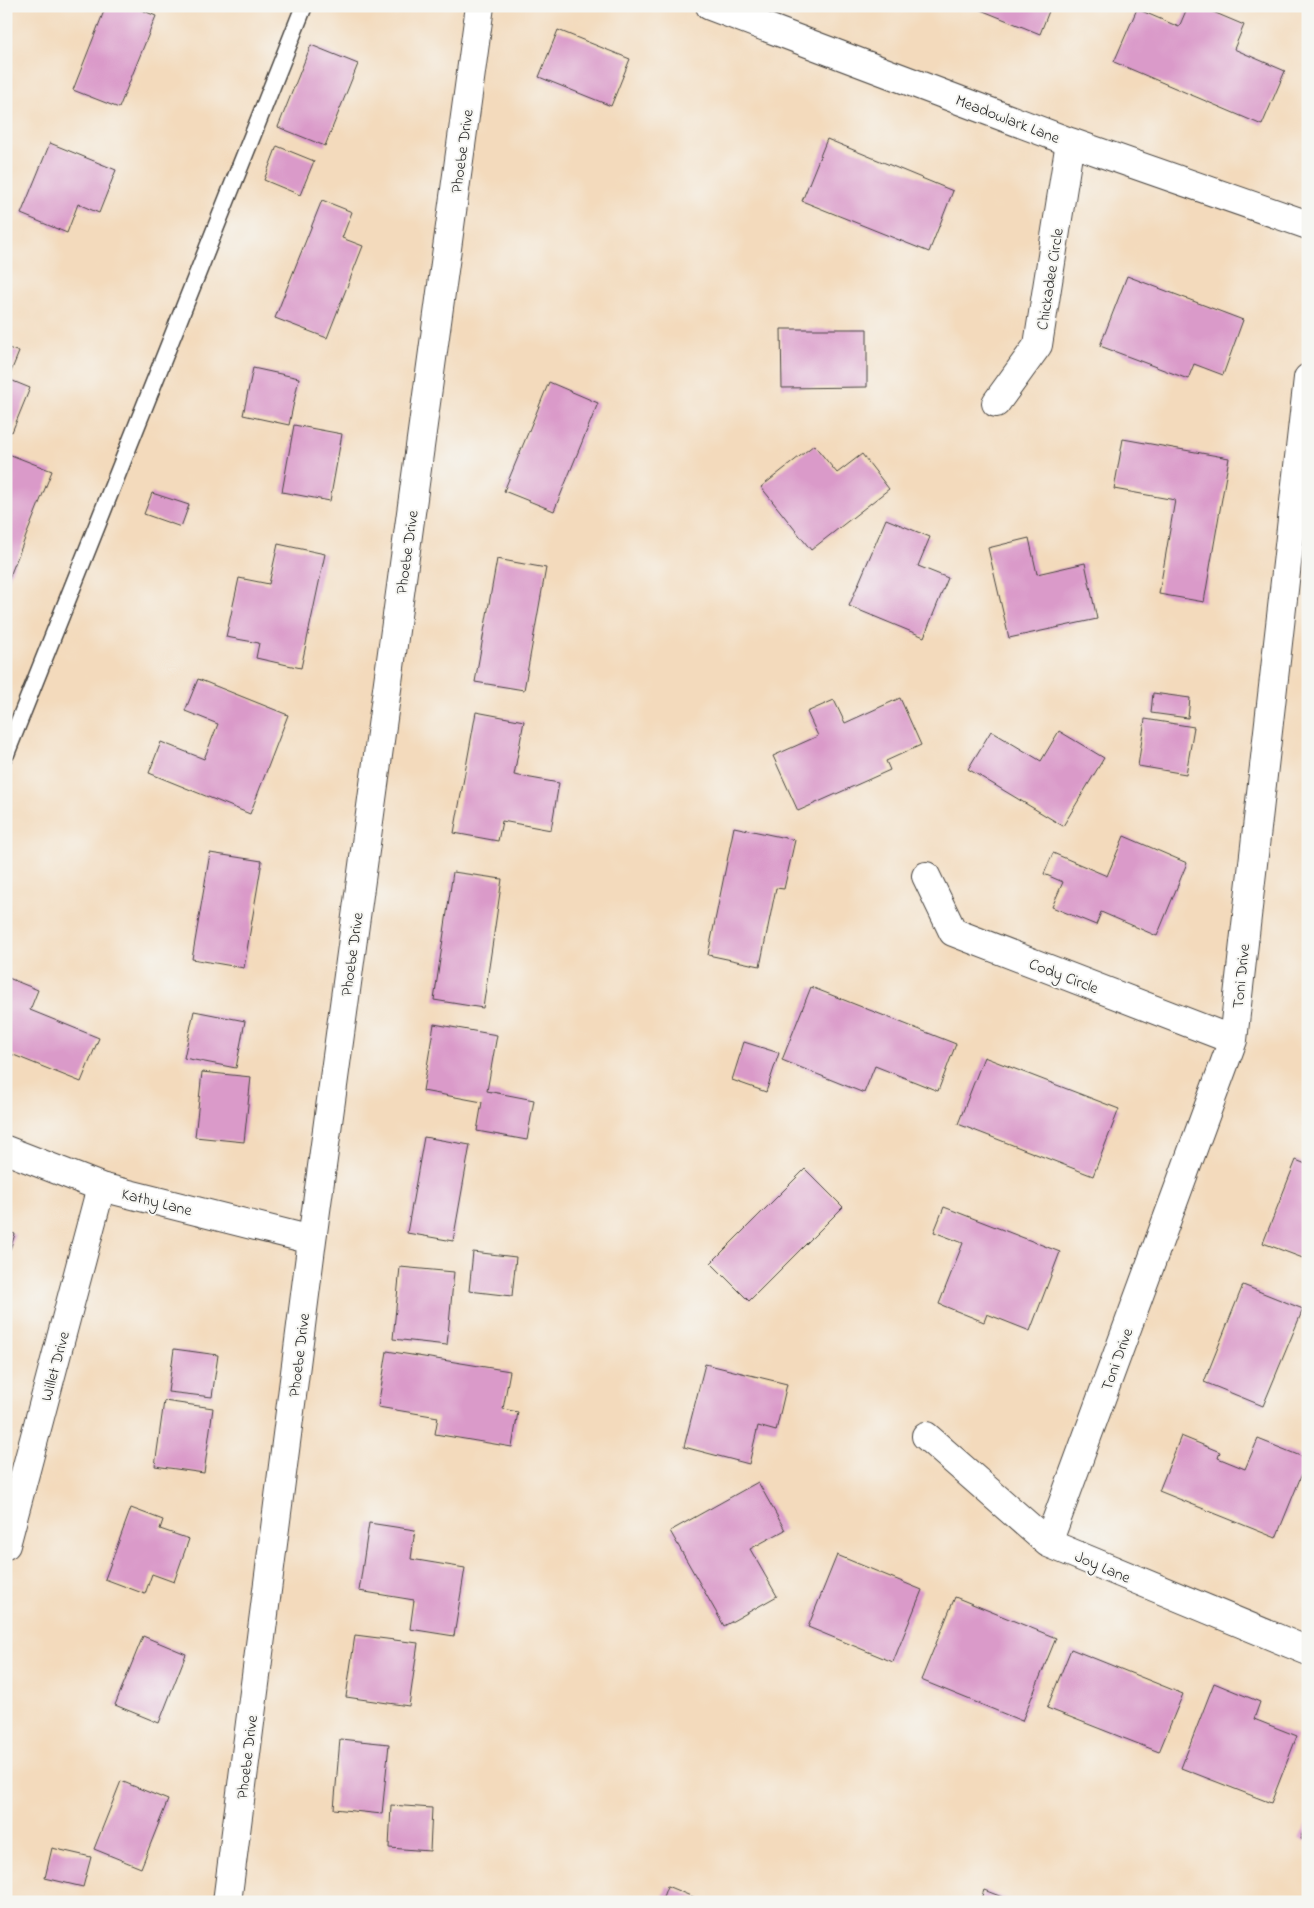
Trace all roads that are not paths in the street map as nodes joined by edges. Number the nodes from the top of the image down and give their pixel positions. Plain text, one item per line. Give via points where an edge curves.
1 (304, 6) edge
2 (480, 6) edge
3 (710, 6) edge
4 (1070, 142) junction
5 (1308, 224) edge
6 (1308, 378) edge
7 (996, 403) dead end
8 (6, 754) edge
9 (926, 876) dead end
10 (1233, 1040) junction
11 (6, 1150) edge
12 (101, 1187) junction
13 (312, 1240) junction
14 (926, 1436) dead end
15 (1048, 1543) junction
16 (6, 1545) edge
17 (1308, 1651) edge
18 (227, 1902) edge

1 - 8 lane
2 - 13 street, Phoebe Drive
3 - 4 street, Meadowlark Lane
4 - 5 street, Meadowlark Lane
4 - 7 street, Chickadee Circle via 1038,345
6 - 10 street, Toni Drive
9 - 10 street, Cody Circle via 954,932
10 - 15 street, Toni Drive
11 - 12 street, Kathy Lane
12 - 13 street, Kathy Lane
12 - 16 street, Willet Drive
13 - 18 street, Phoebe Drive
14 - 15 street, Joy Lane
15 - 17 street, Joy Lane

